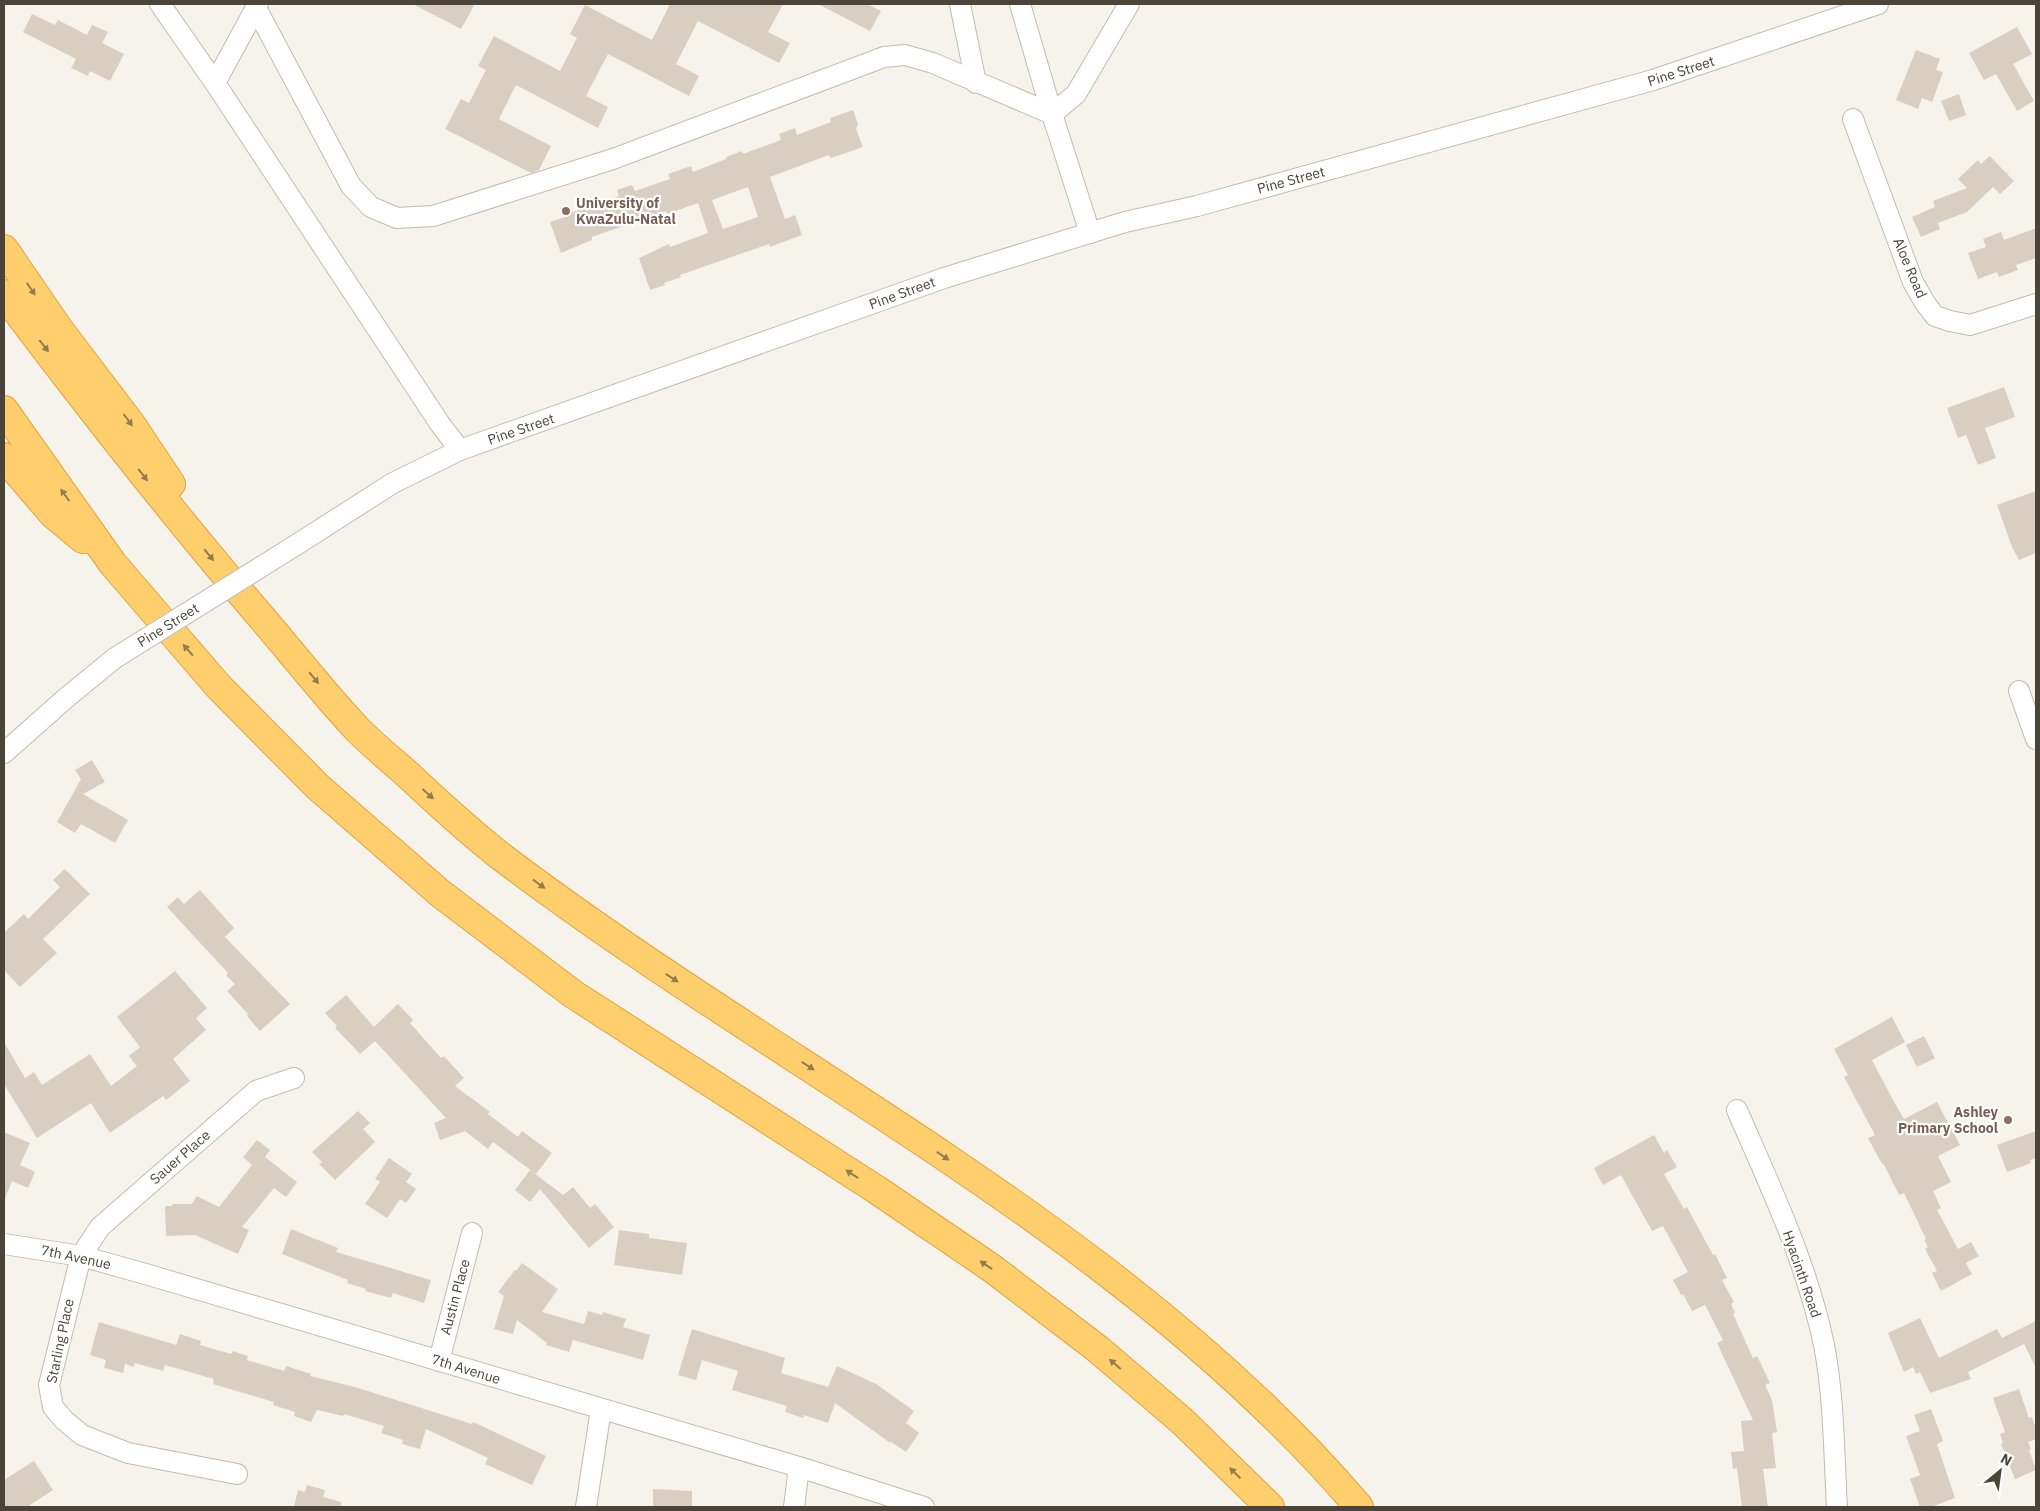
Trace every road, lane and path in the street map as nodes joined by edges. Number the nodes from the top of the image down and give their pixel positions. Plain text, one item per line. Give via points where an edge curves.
1 (160, 4) edge
2 (960, 4) edge
3 (1020, 4) edge
4 (1129, 4) edge
5 (1878, 4) edge
6 (257, 6) edge
7 (215, 83) junction
8 (976, 83) junction
9 (1052, 114) junction
10 (1853, 119) dead end
11 (1090, 233) junction
12 (4, 249) edge
13 (4, 294) edge
14 (2036, 304) edge
15 (4, 410) edge
16 (460, 450) junction
17 (4, 457) edge
18 (177, 518) junction
19 (113, 564) junction
20 (2019, 691) dead end
21 (2036, 739) edge
22 (4, 753) edge
23 (294, 1078) dead end
24 (1737, 1110) dead end
25 (472, 1233) dead end
26 (4, 1244) edge
27 (81, 1256) junction
28 (439, 1361) junction
29 (601, 1409) junction
30 (799, 1467) junction
31 (237, 1474) dead end
32 (586, 1507) edge
33 (794, 1507) edge
34 (924, 1507) edge
35 (1270, 1507) edge
36 (1359, 1507) edge
37 (1837, 1507) edge

1 - 7 street
2 - 8 street
3 - 9 street
4 - 9 street via 1076,94
5 - 11 street, Pine Street via 1653,80
6 - 7 street
6 - 8 street via 351,186 371,207 397,218 433,216 613,159 884,56 905,55 933,63
7 - 16 street
8 - 9 street
9 - 11 street
10 - 14 street, Aloe Road via 1913,282 1935,316 1970,325
11 - 16 street, Pine Street via 944,278
12 -> 18 highway via 170,482
13 -> 18 highway
19 -> 15 highway
16 - 22 street, Pine Street, bridge via 393,483 115,658
17 - 19 highway via 53,514
18 -> 36 highway via 358,730 456,819 628,949 890,1119 1136,1294 1284,1426
35 -> 19 highway via 1167,1408 1099,1350 993,1269 877,1190 573,994 441,894 305,774 220,686
20 - 21 street
23 - 27 street, Sauer Place via 256,1090 100,1228
24 - 37 street, Hyacinth Road via 1811,1290 1824,1346
25 - 28 street, Austin Place
26 - 27 street, 7th Avenue
27 - 28 street, 7th Avenue
27 - 31 street, Starling Place via 49,1385 53,1407 82,1435 128,1453
28 - 29 street, 7th Avenue
29 - 30 street, 7th Avenue
29 - 32 street
30 - 33 street
30 - 34 street, 7th Avenue

